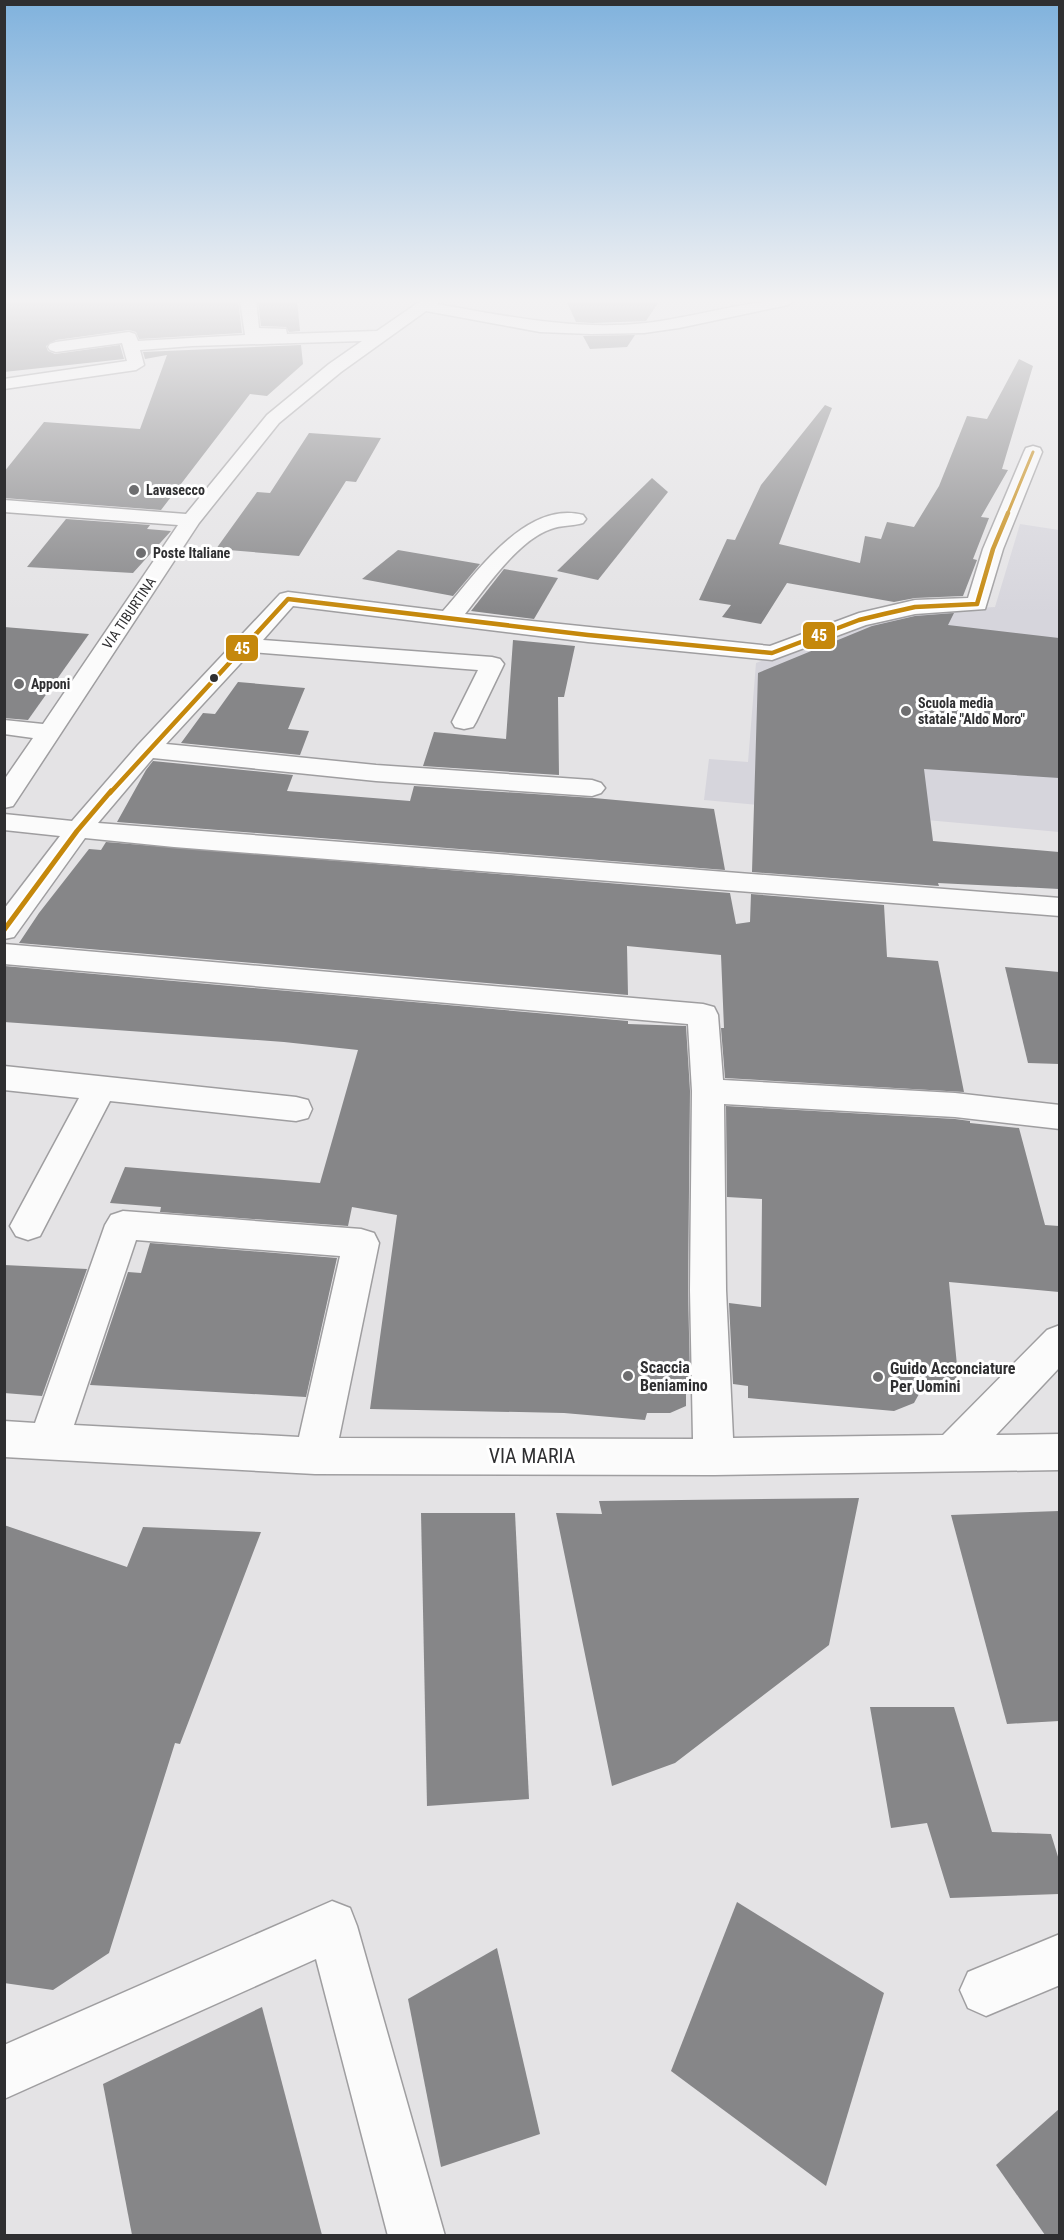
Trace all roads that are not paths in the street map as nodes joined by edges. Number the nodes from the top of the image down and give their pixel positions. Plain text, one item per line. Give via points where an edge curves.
1 (291, 405) edge
2 (1033, 452) dead end
3 (4, 506) edge
4 (576, 519) dead end
5 (191, 520) junction
6 (449, 618) junction
7 (245, 645) junction
8 (464, 722) dead end
9 (4, 727) edge
10 (45, 740) junction
11 (4, 747) edge
12 (147, 750) junction
13 (592, 788) dead end
14 (4, 800) edge
15 (4, 822) edge
16 (77, 831) junction
17 (1059, 907) edge
18 (4, 930) edge
19 (4, 954) edge
20 (4, 1078) edge
21 (100, 1088) junction
22 (708, 1091) junction
23 (296, 1109) dead end
24 (1059, 1117) edge
25 (28, 1227) dead end
26 (1059, 1341) edge
27 (18, 1446) edge
28 (1059, 1452) edge
29 (951, 1455) junction
30 (315, 1456) junction
31 (714, 1457) junction
32 (1059, 1959) edge
33 (986, 1990) dead end
34 (4, 2072) edge
35 (417, 2235) edge

1 - 5 street, VIA TIBURTINA via 273,419
2 - 6 street via 993,549 977,604 884,614 772,653
3 - 5 street
4 - 6 street via 542,525 529,532
5 - 10 street, VIA TIBURTINA
6 - 7 street via 288,599
7 - 8 street via 492,664
7 - 12 street
9 - 10 street
10 - 11 street
10 - 14 street, VIA TIBURTINA
12 - 13 street via 376,773
12 - 16 street
15 - 16 street
16 - 17 street
16 - 18 street
19 - 22 street via 703,1015
20 - 21 street
21 - 23 street
21 - 25 street
22 - 24 street via 955,1105
22 - 31 street via 708,1290
26 - 29 street
27 - 30 street, VIA MARIA
27 - 30 street via 123,1225 361,1244
28 - 29 street, VIA MARIA
29 - 31 street, VIA MARIA
30 - 31 street, VIA MARIA
32 - 33 street
34 - 35 street via 332,1926

